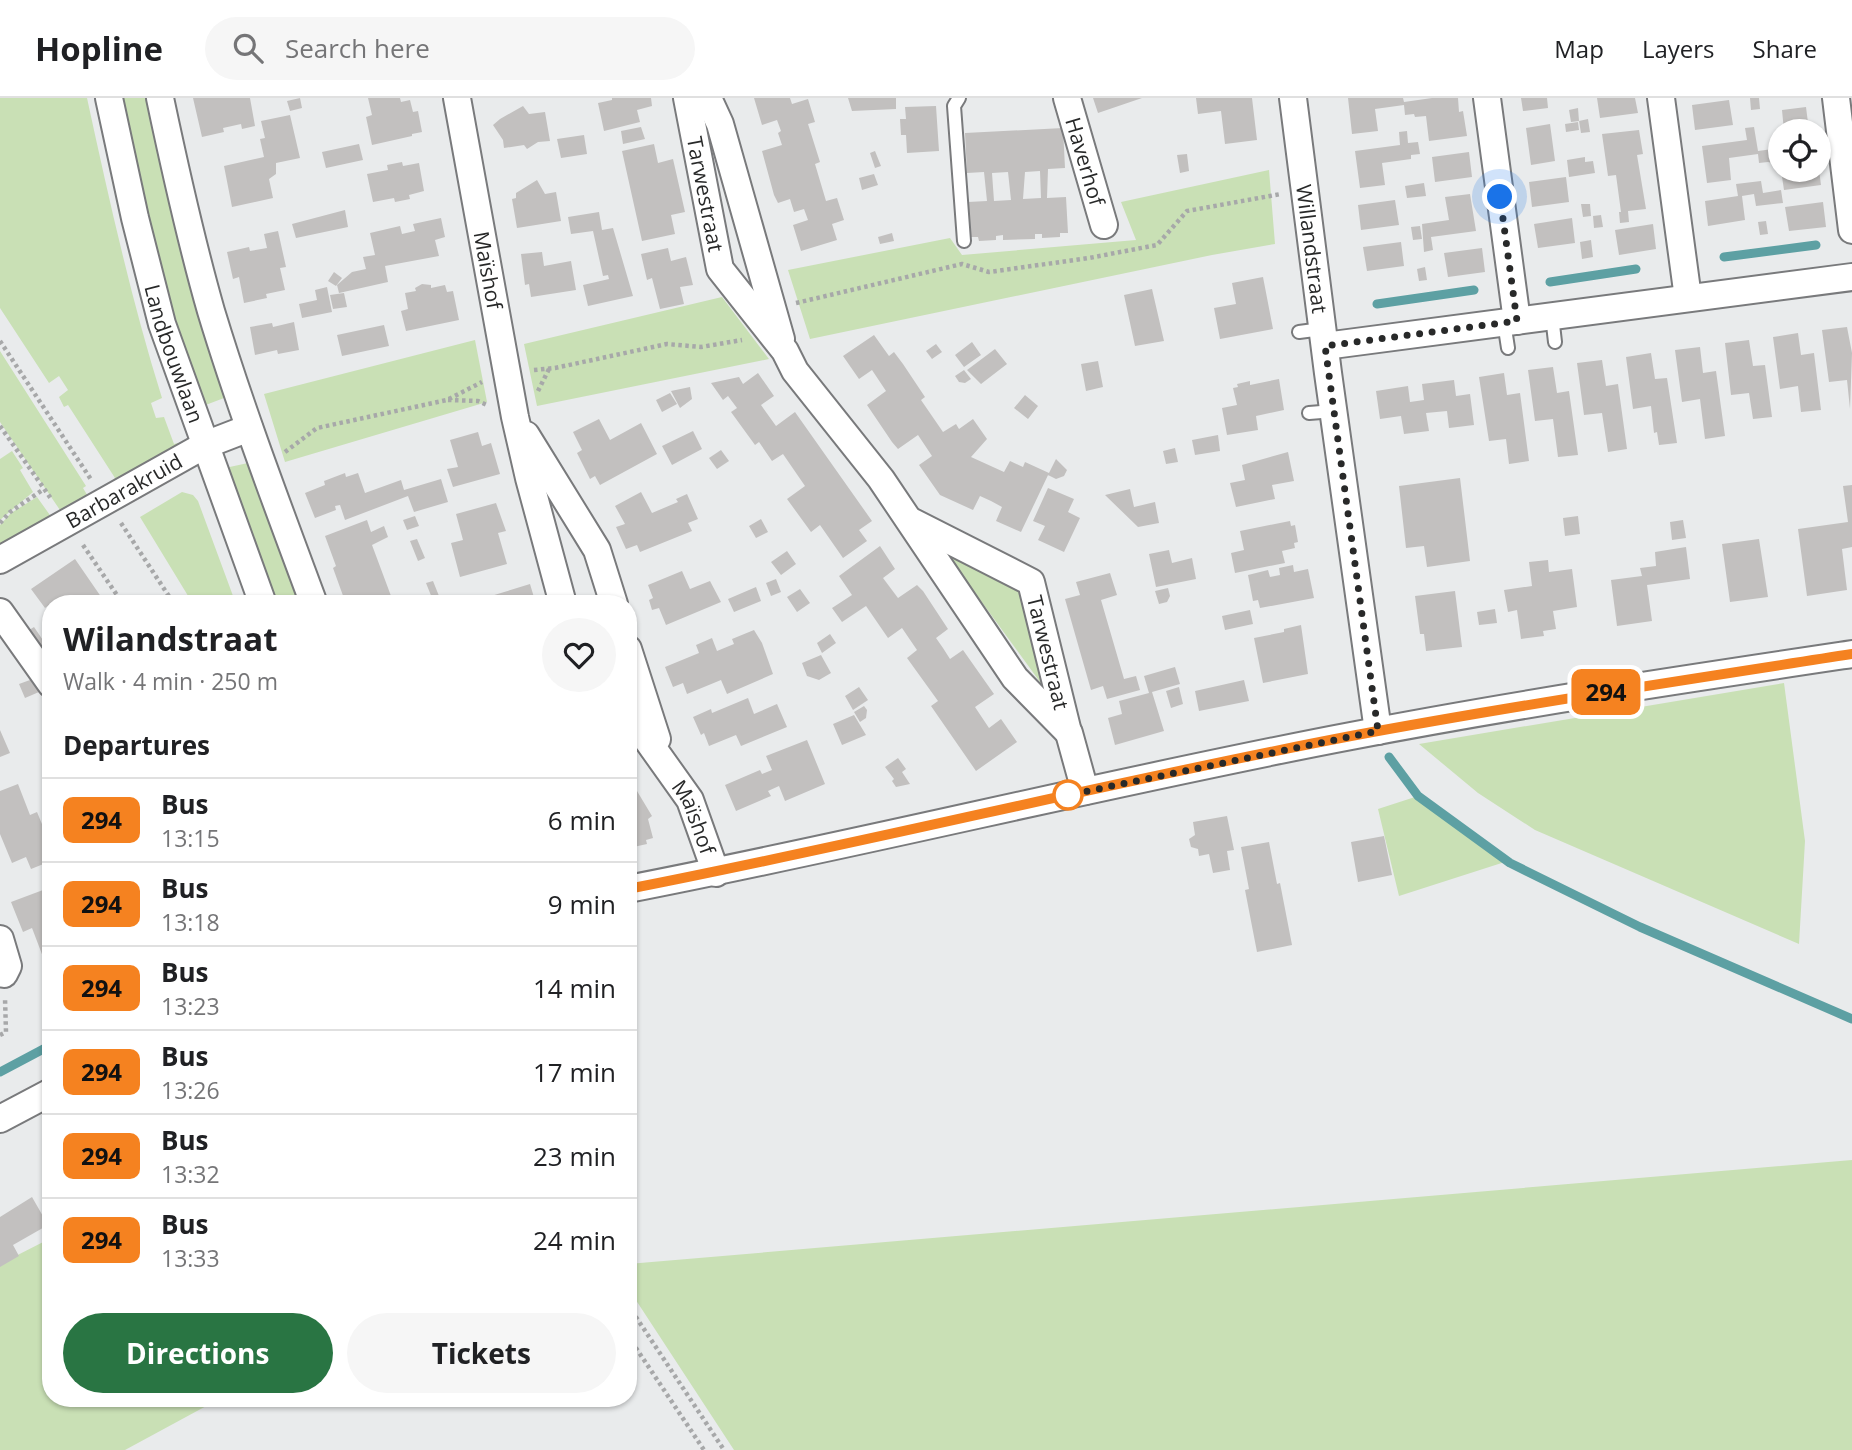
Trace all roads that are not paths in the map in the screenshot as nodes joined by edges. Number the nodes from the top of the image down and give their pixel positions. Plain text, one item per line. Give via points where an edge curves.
1 (109, 98) edge
2 (160, 98) edge
3 (442, 98) edge
4 (457, 98) edge
5 (687, 98) edge
6 (708, 98) edge
7 (959, 98) edge
8 (1067, 98) edge
9 (1293, 98) edge
10 (1487, 98) edge
11 (1661, 98) edge
12 (1836, 98) edge
13 (460, 125) junction
14 (1104, 225) dead end
15 (1852, 230) edge
16 (964, 241) dead end
17 (1852, 277) edge
18 (1688, 298) junction
19 (1510, 321) junction
20 (1315, 336) junction
21 (1508, 348) dead end
22 (785, 351) junction
23 (515, 417) junction
24 (249, 428) junction
25 (205, 445) junction
26 (910, 521) junction
27 (0, 560) edge
28 (260, 595) edge
29 (311, 595) edge
30 (561, 595) edge
31 (611, 595) edge
32 (0, 612) edge
33 (1852, 654) edge
34 (42, 671) edge
35 (637, 677) edge
36 (637, 726) edge
37 (1378, 731) junction
38 (1069, 733) junction
39 (665, 765) junction
40 (1085, 791) junction
41 (716, 873) junction
42 (637, 887) edge
43 (0, 939) edge
44 (2, 974) edge
45 (42, 1097) edge
46 (0, 1119) edge

1 - 25 street, Landbouwlaan via 162,324
2 - 24 street via 211,311
3 - 13 street, Maïshof
4 - 13 street, Maïshof
5 - 22 street, Tarwestraat via 720,269
6 - 22 street, Tarwestraat via 720,124
7 - 16 lane via 954,106
8 - 14 street, Haverhof
9 - 20 street, Willandstraat
10 - 19 street
11 - 18 street
12 - 15 street
13 - 23 street, Maïshof
17 - 18 street
18 - 19 street via 1553,329
19 - 20 street
19 - 21 lane
20 - 37 street, Willandstraat via 1321,412
22 - 26 street, Tarwestraat via 795,371
23 - 30 street, Maïshof
23 - 31 street, Maïshof via 597,550
24 - 25 street, Barbarakruid
24 - 29 street
25 - 27 street, Barbarakruid
25 - 28 street, Landbouwlaan
26 - 38 street, Tarwestraat via 1015,678
26 - 38 street, Tarwestraat via 1031,582
32 - 34 street
33 - 37 street
35 - 39 street, Maïshof
36 - 39 street, Maïshof
37 - 40 street
38 - 40 street, Tarwestraat
39 - 41 street, Maïshof via 690,800
40 - 41 street
41 - 42 street
43 - 44 street via 8,966
45 - 46 street

